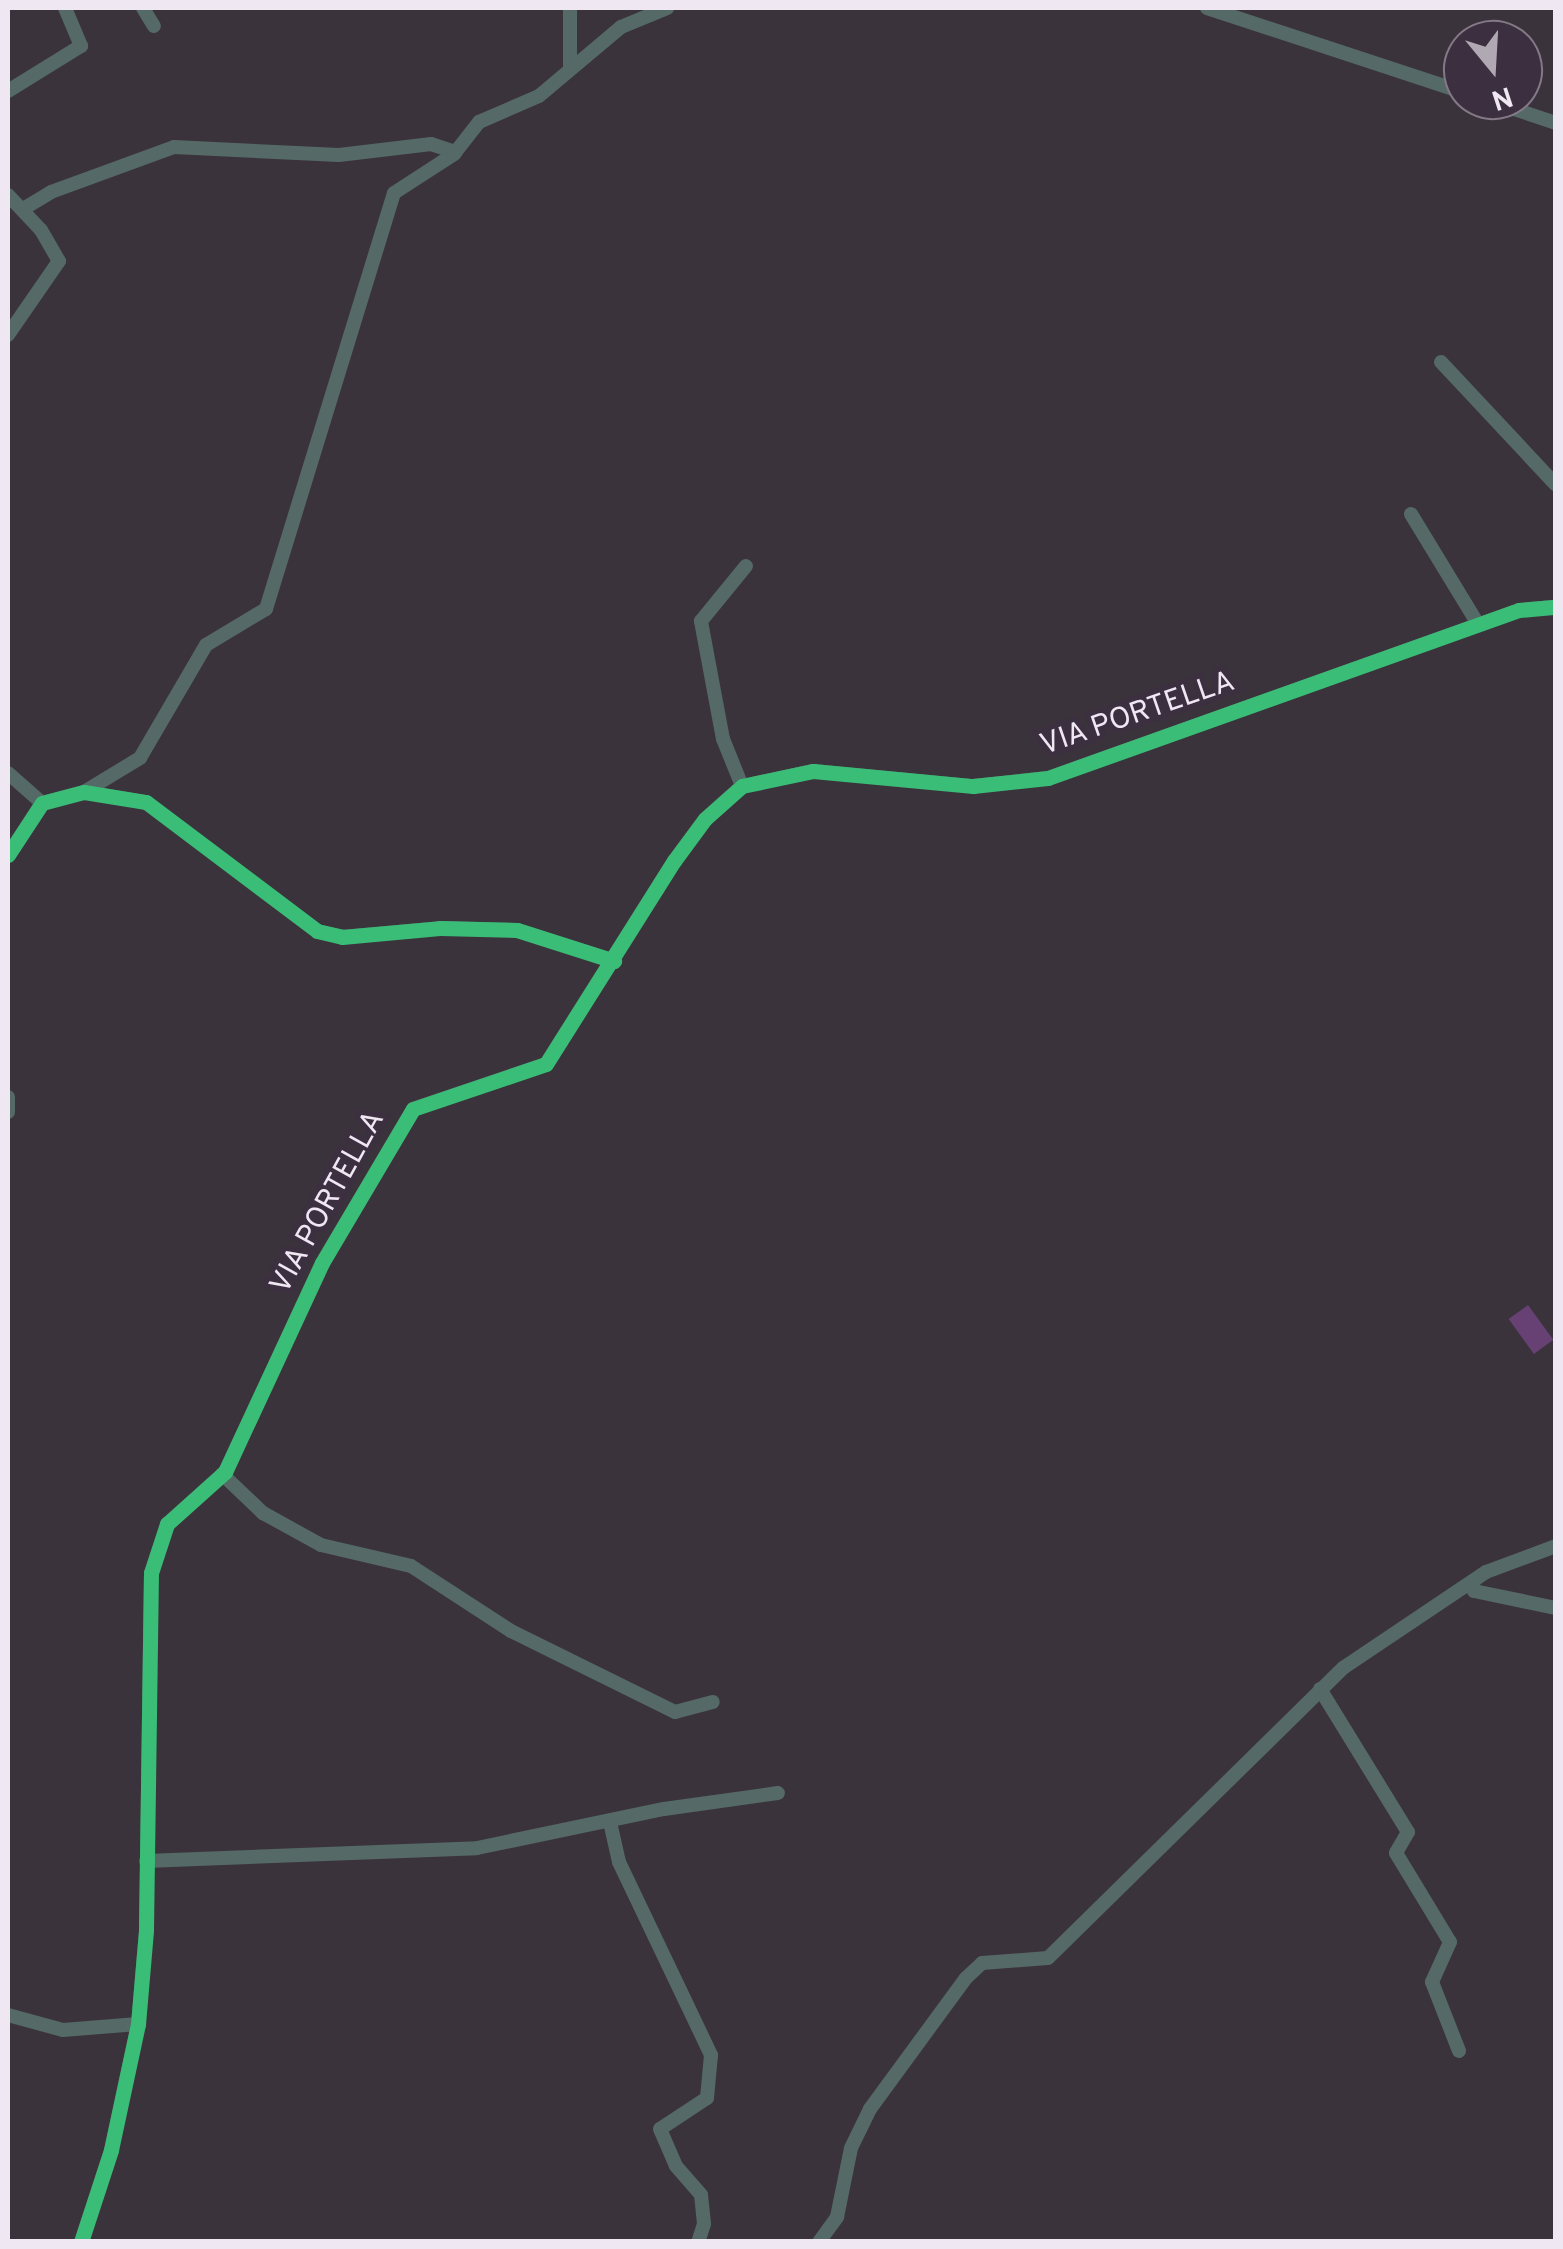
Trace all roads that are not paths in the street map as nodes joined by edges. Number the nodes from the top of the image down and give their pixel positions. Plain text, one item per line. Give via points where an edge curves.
1 (65, 8) edge
2 (144, 8) edge
3 (570, 8) edge
4 (667, 8) edge
5 (1206, 8) edge
6 (154, 26) dead end
7 (570, 66) junction
8 (1443, 85) edge
9 (8, 91) edge
10 (456, 152) junction
11 (8, 194) edge
12 (23, 209) junction
13 (8, 335) edge
14 (1442, 362) dead end
15 (1556, 485) edge
16 (1410, 514) dead end
17 (746, 566) dead end
18 (1556, 607) edge
19 (1478, 624) junction
20 (8, 773) edge
21 (742, 786) junction
22 (84, 792) junction
23 (42, 803) junction
24 (8, 855) edge
25 (614, 960) junction
26 (8, 1097) edge
27 (8, 1112) edge
28 (222, 1474) junction
29 (1556, 1546) edge
30 (1473, 1582) junction
31 (1556, 1608) edge
32 (1320, 1689) junction
33 (712, 1702) dead end
34 (778, 1793) dead end
35 (610, 1822) junction
36 (146, 1861) junction
37 (8, 2015) edge
38 (138, 2024) junction
39 (1459, 2050) dead end
40 (81, 2242) edge
41 (698, 2242) edge
42 (819, 2242) edge

1 - 9 street via 80,46
2 - 6 street
3 - 7 street
4 - 7 street via 621,27
5 - 8 street
7 - 10 street via 539,96 479,122
10 - 12 street via 430,144 340,155 174,148 51,192
10 - 22 street via 394,193 266,609 206,645 140,758
11 - 12 street
12 - 13 street via 59,261
14 - 15 street
16 - 19 street
17 - 21 street via 700,622 724,739
18 - 19 street, VIA PORTELLA
19 - 21 street, VIA PORTELLA via 1048,778 973,786 813,771
20 - 23 street
21 - 25 street, VIA PORTELLA via 705,819 674,861
22 - 23 street
22 - 25 street via 146,802 317,931 342,937 502,928 580,945
23 - 24 street
25 - 28 street, VIA PORTELLA via 546,1064 413,1109 322,1263
26 - 27 street
28 - 33 street via 262,1513 321,1545 411,1566 511,1631 674,1712
28 - 36 street, VIA PORTELLA via 168,1524 151,1574
29 - 30 street
30 - 31 street via 1474,1591
30 - 32 street via 1387,1634
32 - 39 street via 1408,1832 1396,1854 1450,1942 1432,1982
32 - 42 street via 1074,1939 1048,1958 982,1963 966,1978 870,2109 851,2148 838,2217
34 - 35 street
35 - 36 street via 477,1848
35 - 41 street via 619,1862 711,2054 707,2098 660,2129 668,2153 702,2195
36 - 38 street, VIA PORTELLA
37 - 38 street via 63,2030
38 - 40 street, VIA PORTELLA via 111,2150

